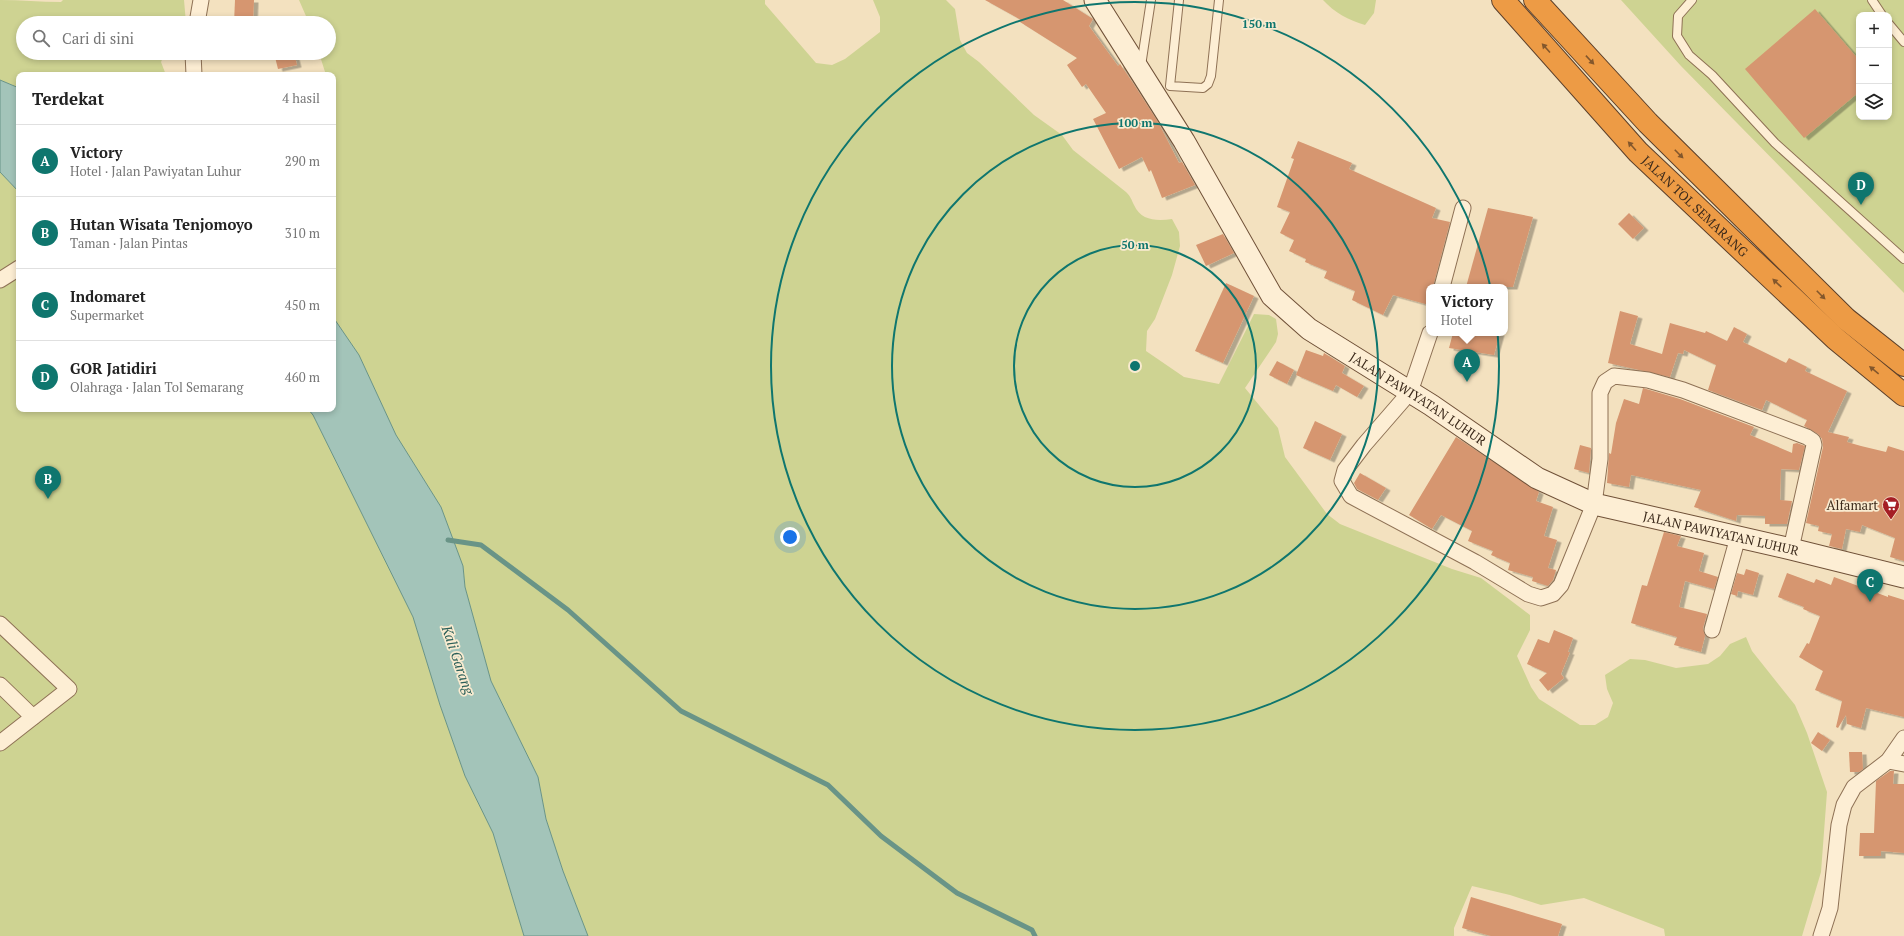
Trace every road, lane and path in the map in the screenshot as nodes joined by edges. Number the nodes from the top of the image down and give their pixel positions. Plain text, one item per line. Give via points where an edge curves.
1 (201, 0) edge
2 (1096, 0) edge
3 (1151, 0) edge
4 (1179, 0) edge
5 (1220, 0) edge
6 (1503, 0) edge
7 (1535, 0) edge
8 (1692, 0) edge
9 (1872, 0) edge
10 (1880, 12) edge
11 (198, 16) edge
12 (1892, 28) edge
13 (1904, 42) edge
14 (193, 60) edge
15 (1140, 71) junction
16 (194, 72) edge
17 (1163, 91) junction
18 (1463, 208) dead end
19 (1904, 259) edge
20 (16, 270) edge
21 (0, 280) edge
22 (1443, 284) edge
23 (1429, 336) edge
24 (1904, 365) edge
25 (1410, 392) junction
26 (1904, 395) edge
27 (1594, 504) junction
28 (1738, 537) junction
29 (1791, 549) junction
30 (1904, 577) edge
31 (0, 624) edge
32 (1712, 630) dead end
33 (0, 685) edge
34 (33, 717) junction
35 (1904, 738) edge
36 (0, 743) edge
37 (1888, 760) junction
38 (1904, 764) edge
39 (1821, 936) edge

1 - 11 street
2 - 15 main road, JALAN PAWIYATAN LUHUR
3 - 15 lane
4 - 17 lane
5 - 17 lane via 1208,84 1203,88
26 -> 6 highway, JALAN TOL SEMARANG via 1836,339 1638,152
7 -> 24 highway, JALAN TOL SEMARANG via 1648,123 1846,319
8 - 19 lane via 1678,16 1677,36 1689,55 1712,75 1776,142
9 - 10 lane
12 - 13 lane
14 - 16 street
15 - 17 main road, JALAN PAWIYATAN LUHUR
17 - 25 main road, JALAN PAWIYATAN LUHUR via 1184,141 1272,296 1309,329
18 - 22 street
20 - 21 street
23 - 25 street
25 - 27 main road, JALAN PAWIYATAN LUHUR via 1536,478
25 - 27 street via 1345,470 1342,481 1351,496 1475,562 1528,594 1541,598 1553,594 1561,585
27 - 28 main road, JALAN PAWIYATAN LUHUR
27 - 29 street via 1600,459 1600,393 1605,382 1614,376 1648,380 1683,390 1813,441
28 - 29 main road, JALAN PAWIYATAN LUHUR
28 - 32 street
29 - 30 main road, JALAN PAWIYATAN LUHUR
31 - 34 street via 69,689
33 - 34 street
34 - 36 street
35 - 37 street
37 - 38 street
37 - 39 street via 1854,787 1844,805 1839,825 1830,908

